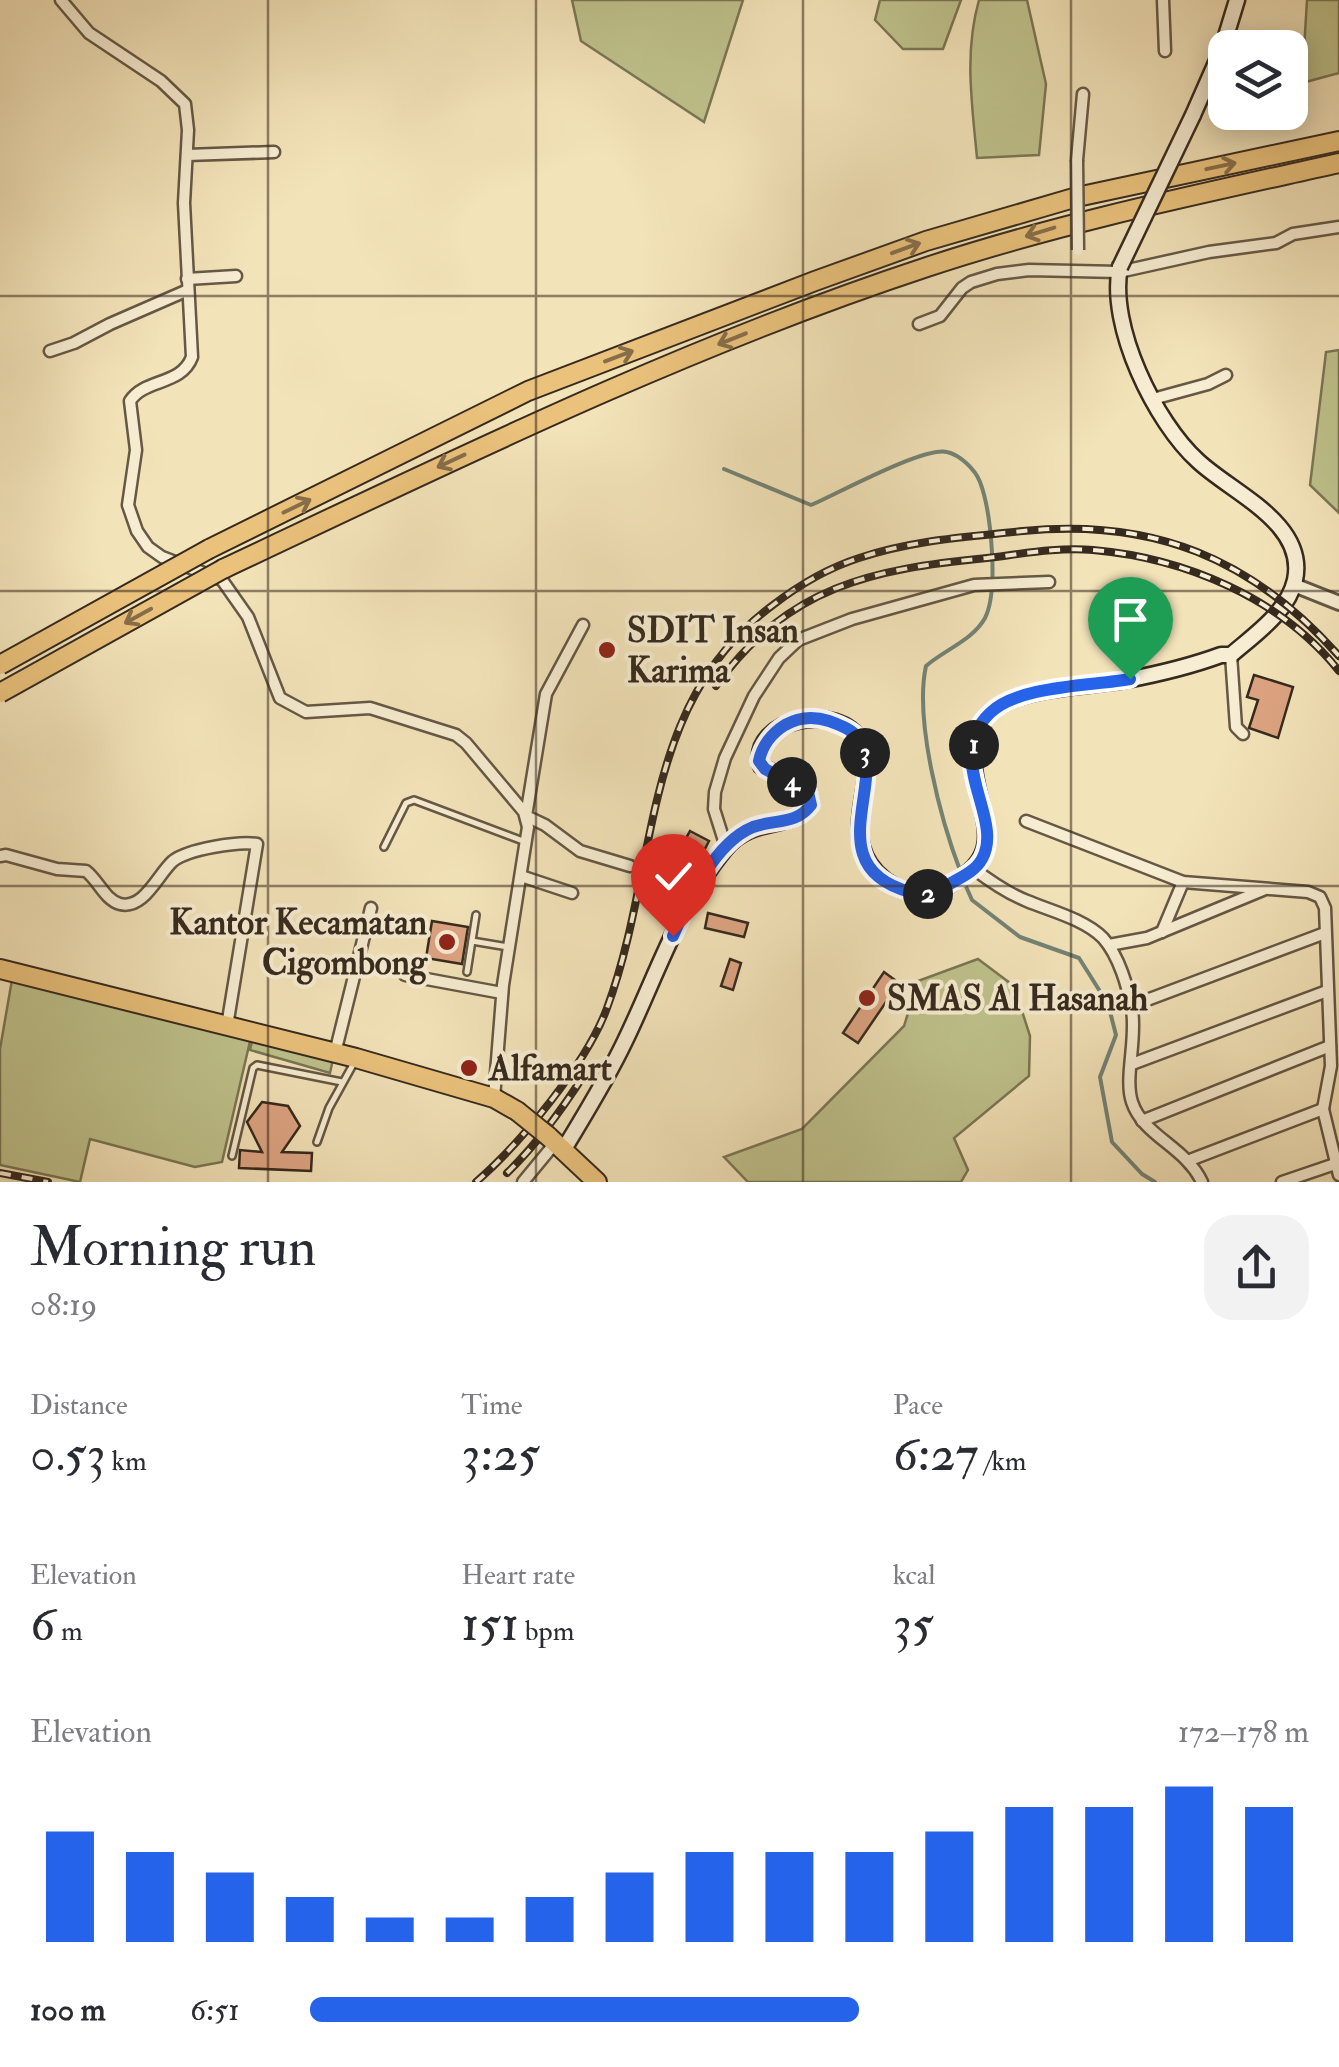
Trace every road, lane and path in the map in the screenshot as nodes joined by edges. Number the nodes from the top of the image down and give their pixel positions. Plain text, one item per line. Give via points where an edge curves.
1 (61, 0) edge
2 (1163, 0) edge
3 (1237, 0) edge
4 (1164, 51) dead end
5 (1083, 94) dead end
6 (1339, 141) edge
7 (274, 152) dead end
8 (187, 155) junction
9 (1339, 163) edge
10 (1339, 228) edge
11 (1120, 270) junction
12 (1079, 274) junction
13 (236, 276) dead end
14 (187, 285) junction
15 (919, 324) dead end
16 (50, 351) dead end
17 (1226, 375) dead end
18 (1153, 399) junction
19 (1049, 582) dead end
20 (1294, 585) junction
21 (1339, 604) edge
22 (584, 625) dead end
23 (1232, 655) junction
24 (0, 665) edge
25 (0, 693) edge
26 (1243, 734) dead end
27 (526, 816) junction
28 (1026, 821) dead end
29 (526, 842) junction
30 (384, 847) dead end
31 (726, 848) junction
32 (0, 856) edge
33 (630, 866) dead end
34 (970, 872) junction
35 (521, 876) junction
36 (1183, 882) junction
37 (1265, 889) junction
38 (572, 893) dead end
39 (371, 908) dead end
40 (476, 915) dead end
41 (1162, 932) junction
42 (1325, 934) junction
43 (472, 941) junction
44 (508, 946) junction
45 (1109, 946) junction
46 (0, 969) edge
47 (467, 972) dead end
48 (405, 974) dead end
49 (1328, 991) junction
50 (502, 992) junction
51 (1131, 1006) junction
52 (227, 1026) junction
53 (1330, 1046) junction
54 (335, 1053) junction
55 (356, 1058) junction
56 (1132, 1064) junction
57 (342, 1082) junction
58 (494, 1098) junction
59 (1323, 1108) junction
60 (1142, 1121) junction
61 (317, 1142) dead end
62 (556, 1142) junction
63 (232, 1156) dead end
64 (1190, 1160) junction
65 (1337, 1170) edge
66 (523, 1182) edge
67 (597, 1182) edge
68 (1202, 1182) edge
69 (1282, 1182) edge

1 - 8 street via 89,33 182,98
2 - 4 street
3 - 11 main road, bridge via 1222,50
5 - 12 street, bridge
24 -> 6 highway, bridge via 209,549 528,391 926,241 1077,198
7 - 8 street
8 - 14 street
9 -> 25 highway, bridge via 1082,220 823,303 539,420 223,569
10 - 11 street
11 - 12 street
11 - 18 main road via 1126,333
12 - 15 street via 1030,270 971,282 940,316
13 - 14 street
14 - 16 street
14 - 27 street via 190,364 130,401 136,450 128,505 140,538 162,557 222,580 248,617 283,701 306,712 375,710 456,735
17 - 18 street
18 - 20 main road via 1199,462 1287,536 1297,567
19 - 31 street via 974,586 798,640 754,696 714,792
20 - 21 street
20 - 23 main road via 1260,632
22 - 27 street via 546,694
23 - 26 street via 1236,727
23 - 34 main road via 1029,694 993,710 972,757 987,842
27 - 29 street
27 - 33 street via 580,851
28 - 36 street
29 - 30 lane via 414,800 406,803
29 - 35 street
31 - 34 main road via 755,826 808,810 808,792 765,769 759,757 778,730 818,718 852,732 864,748 860,831 868,862 884,880 924,894
31 - 62 main road via 685,910 624,1045
32 - 52 street via 86,872 112,900 131,904 178,858 256,844
34 - 45 street via 1093,930
35 - 38 street
35 - 44 street
36 - 37 street
36 - 41 street
37 - 41 street
37 - 42 street via 1320,898
39 - 54 street
40 - 43 lane
41 - 45 street
42 - 49 street
42 - 51 street
43 - 44 lane
43 - 47 lane
44 - 50 street
45 - 51 street
46 - 52 highway
48 - 50 street
49 - 53 street
49 - 56 street
50 - 58 street
51 - 56 street
52 - 54 highway
53 - 59 street
53 - 60 street
54 - 55 highway
55 - 57 lane
55 - 58 highway
56 - 60 street via 1130,1092
57 - 61 lane
57 - 63 lane via 257,1064
58 - 62 highway, bridge
59 - 64 street
59 - 65 street
60 - 64 street
62 - 66 street
62 - 67 highway
64 - 68 street
65 - 69 street

